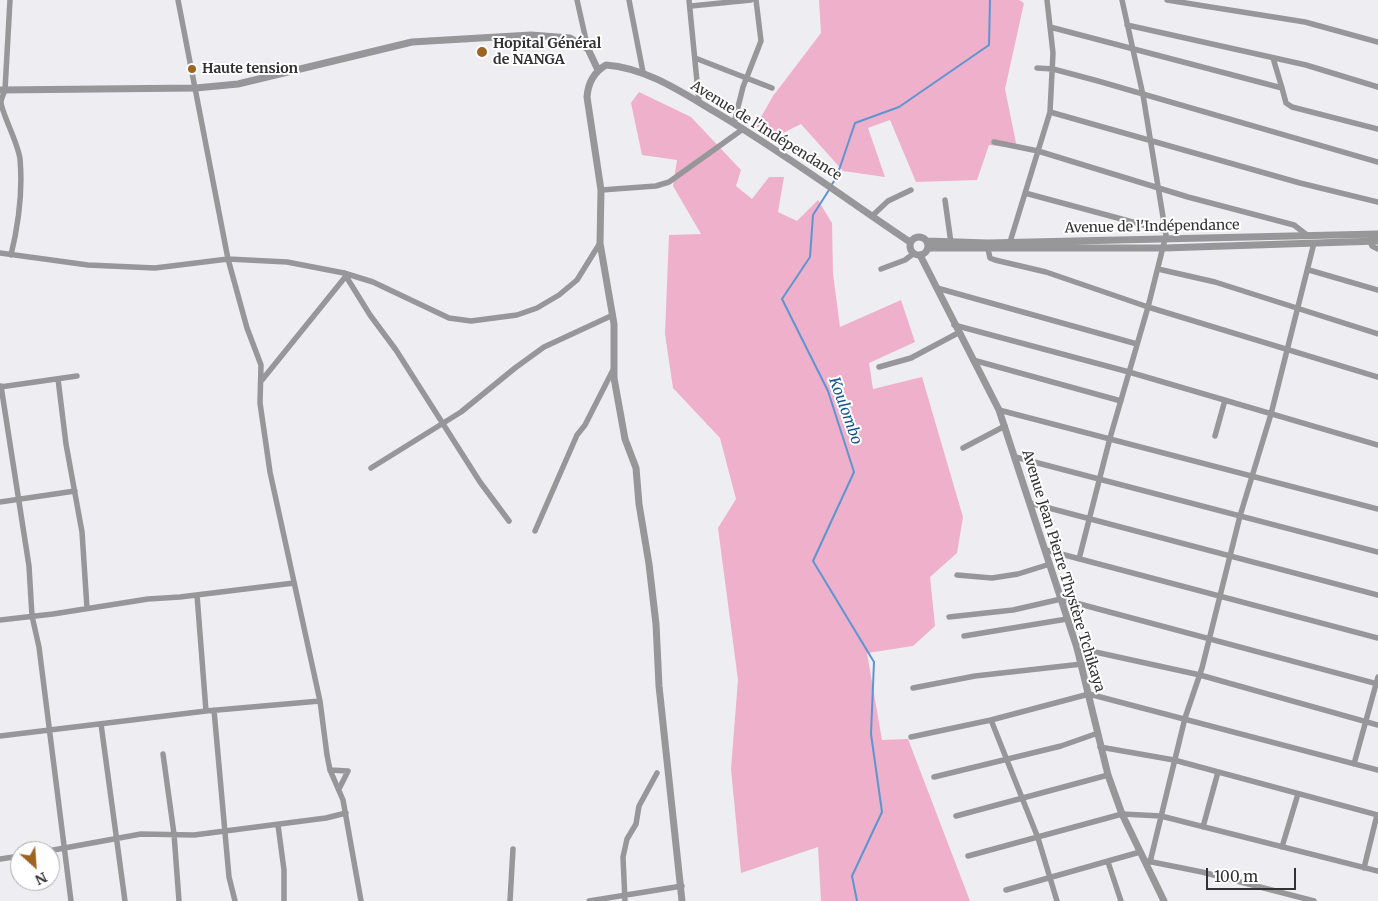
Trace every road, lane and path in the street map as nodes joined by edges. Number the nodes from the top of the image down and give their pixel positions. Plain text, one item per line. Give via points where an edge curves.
1 (10, 0) edge
2 (178, 0) edge
3 (577, 0) edge
4 (629, 0) edge
5 (751, 0) edge
6 (756, 0) edge
7 (1046, 0) edge
8 (1122, 0) edge
9 (1167, 0) edge
10 (690, 3) edge
11 (1127, 25) junction
12 (1050, 27) junction
13 (1378, 42) edge
14 (1131, 47) junction
15 (588, 48) junction
16 (694, 58) junction
17 (1273, 58) junction
18 (1037, 68) dead end
19 (1053, 69) junction
20 (598, 70) junction
21 (643, 72) junction
22 (746, 80) junction
23 (1378, 87) edge
24 (196, 88) junction
25 (772, 88) dead end
26 (1282, 88) junction
27 (3, 90) edge
28 (1143, 94) junction
29 (699, 102) junction
30 (1050, 112) junction
31 (734, 123) junction
32 (743, 129) junction
33 (1378, 129) edge
34 (1151, 139) junction
35 (994, 142) dead end
36 (1038, 151) junction
37 (1378, 162) edge
38 (1160, 188) junction
39 (600, 190) junction
40 (912, 190) dead end
41 (1025, 192) junction
42 (945, 200) dead end
43 (1378, 202) edge
44 (872, 216) junction
45 (1166, 231) junction
46 (1378, 234) edge
47 (1307, 235) junction
48 (1166, 239) junction
49 (1370, 241) junction
50 (1378, 241) edge
51 (910, 242) junction
52 (1010, 242) junction
53 (600, 243) junction
54 (951, 243) junction
55 (1314, 243) junction
56 (927, 245) junction
57 (1164, 248) junction
58 (988, 249) junction
59 (1378, 249) edge
60 (0, 253) edge
61 (11, 254) junction
62 (917, 254) junction
63 (228, 259) junction
64 (882, 269) dead end
65 (1158, 269) junction
66 (1309, 270) junction
67 (345, 275) junction
68 (937, 288) junction
69 (1378, 290) edge
70 (1148, 307) junction
71 (1298, 310) junction
72 (613, 315) junction
73 (954, 325) junction
74 (958, 333) junction
75 (1378, 334) edge
76 (1137, 344) junction
77 (1288, 349) junction
78 (973, 360) junction
79 (614, 366) junction
80 (879, 367) dead end
81 (1129, 372) junction
82 (77, 376) dead end
83 (1378, 377) edge
84 (58, 378) junction
85 (262, 380) junction
86 (0, 386) edge
87 (1121, 400) junction
88 (1225, 400) junction
89 (999, 410) junction
90 (1271, 414) junction
91 (441, 423) junction
92 (1005, 426) junction
93 (1215, 436) dead end
94 (1110, 438) junction
95 (1378, 445) edge
96 (963, 448) dead end
97 (1015, 457) junction
98 (371, 468) dead end
99 (1252, 475) junction
100 (1099, 478) junction
101 (75, 491) junction
102 (18, 499) junction
103 (0, 502) edge
104 (1030, 504) junction
105 (1378, 509) edge
106 (1240, 516) junction
107 (1090, 519) junction
108 (509, 521) dead end
109 (535, 532) dead end
110 (1046, 550) junction
111 (1378, 552) edge
112 (1230, 555) junction
113 (1079, 559) junction
114 (1050, 564) junction
115 (956, 575) dead end
116 (294, 583) junction
117 (197, 595) junction
118 (1378, 595) edge
119 (1220, 596) junction
120 (1061, 599) junction
121 (87, 608) junction
122 (32, 616) junction
123 (949, 617) dead end
124 (1067, 619) junction
125 (0, 620) edge
126 (964, 636) dead end
127 (1210, 638) junction
128 (1378, 638) edge
129 (1077, 648) junction
130 (1082, 664) junction
131 (1200, 675) junction
132 (1377, 681) edge
133 (913, 688) dead end
134 (1089, 694) junction
135 (320, 701) junction
136 (214, 710) junction
137 (206, 711) junction
138 (1186, 718) junction
139 (991, 720) junction
140 (1366, 722) junction
141 (101, 724) junction
142 (1378, 725) edge
143 (49, 730) junction
144 (1098, 733) junction
145 (0, 736) edge
146 (911, 737) dead end
147 (1100, 747) junction
148 (163, 754) dead end
149 (1006, 759) junction
150 (1174, 760) junction
151 (1354, 764) junction
152 (330, 770) junction
153 (1378, 770) edge
154 (1218, 772) junction
155 (657, 773) dead end
156 (1108, 775) junction
157 (934, 777) dead end
158 (340, 789) junction
159 (1298, 794) junction
160 (1024, 798) junction
161 (346, 813) junction
162 (1122, 814) junction
163 (1378, 815) edge
164 (956, 816) dead end
165 (1161, 816) junction
166 (278, 825) junction
167 (1203, 827) junction
168 (226, 832) junction
169 (174, 834) junction
170 (1038, 838) junction
171 (117, 839) junction
172 (64, 846) junction
173 (60, 847) edge
174 (1282, 847) junction
175 (513, 848) dead end
176 (1140, 852) junction
177 (968, 856) dead end
178 (1148, 861) junction
179 (1108, 862) junction
180 (1364, 868) junction
181 (1378, 871) edge
182 (1052, 877) junction
183 (682, 886) junction
184 (1006, 890) dead end
185 (624, 898) edge
186 (1290, 898) edge
187 (71, 901) edge
188 (124, 901) edge
189 (179, 901) edge
190 (235, 901) edge
191 (284, 901) edge
192 (361, 901) edge
193 (510, 901) edge
194 (588, 901) edge
195 (682, 901) edge
196 (1057, 901) edge
197 (1121, 901) edge
198 (1164, 901) edge
199 (1314, 901) edge

1 - 27 street
2 - 24 street
3 - 15 street
4 - 21 street
5 - 10 street
6 - 22 street via 761,41
7 - 12 street
8 - 11 street
9 - 13 street via 1305,22
10 - 16 street
11 - 14 street
11 - 17 street
12 - 14 street
12 - 19 street
14 - 26 street
14 - 28 street
15 - 20 street
15 - 24 street via 570,38 531,35 412,42 238,84
16 - 22 street
16 - 29 street
17 - 23 street
17 - 26 street
18 - 19 street
19 - 28 street
19 - 30 street
20 - 21 street, Avenue de l'Indépendance via 606,65
20 - 39 street via 588,85 587,97
21 - 29 street, Avenue de l'Indépendance
22 - 25 street
22 - 31 street
24 - 27 street
24 - 63 street
26 - 33 street via 1289,106
27 - 61 street via 2,109 18,148 22,193
28 - 34 street
28 - 37 street
29 - 31 street, Avenue de l'Indépendance
30 - 34 street
30 - 36 street
31 - 32 street, Avenue de l'Indépendance
32 - 39 street via 669,182
32 - 44 street, Avenue de l'Indépendance
34 - 38 street
34 - 43 street via 1300,183
35 - 36 street
36 - 38 street
36 - 41 street
38 - 45 street
38 - 47 street via 1294,225
39 - 53 street
40 - 44 street via 888,201
41 - 45 street
41 - 52 street
42 - 54 street
44 - 51 street, Avenue de l'Indépendance
45 - 48 street
46 - 47 street, Avenue de l'Indépendance
47 - 48 street, Avenue de l'Indépendance
48 - 52 street, Avenue de l'Indépendance
48 - 57 street
49 - 50 street, Avenue de l'Indépendance
49 - 55 street, Avenue de l'Indépendance
49 - 59 street
51 - 56 street via 918,237
51 - 62 street, Avenue Jean Pierre Thystère Tchikaya via 910,249
52 - 54 street, Avenue de l'Indépendance
53 - 67 street via 577,280 559,295 537,308 496,319 471,321 449,318 373,282
53 - 72 street
54 - 56 street, Avenue de l'Indépendance
55 - 57 street, Avenue de l'Indépendance
55 - 66 street
56 - 58 street, Avenue de l'Indépendance
56 - 62 street
57 - 58 street, Avenue de l'Indépendance
57 - 65 street
58 - 70 street via 990,258 995,260 1046,272
60 - 61 street
61 - 63 street via 88,265 155,268
62 - 64 street
62 - 68 street, Avenue Jean Pierre Thystère Tchikaya
63 - 67 street via 286,262
63 - 85 street via 247,328 258,352
65 - 70 street
65 - 71 street via 1215,282
66 - 69 street
66 - 71 street
67 - 85 street
67 - 91 street
68 - 73 street, Avenue Jean Pierre Thystère Tchikaya
68 - 76 street
70 - 76 street
70 - 77 street
71 - 75 street
71 - 77 street
72 - 79 street
72 - 91 street via 544,347 461,412
73 - 74 street, Avenue Jean Pierre Thystère Tchikaya
73 - 81 street
74 - 78 street, Avenue Jean Pierre Thystère Tchikaya
74 - 80 street via 911,358
76 - 81 street
77 - 83 street
77 - 90 street
78 - 87 street
78 - 89 street, Avenue Jean Pierre Thystère Tchikaya
79 - 109 street via 577,435
79 - 183 street via 625,439 636,468 649,564 656,624 658,686
81 - 87 street
81 - 88 street
82 - 84 street
84 - 86 street
84 - 101 street
85 - 116 street via 261,416
86 - 102 street
87 - 94 street
88 - 90 street
88 - 93 street
89 - 92 street, Avenue Jean Pierre Thystère Tchikaya
89 - 94 street
90 - 95 street
90 - 99 street
91 - 98 street
91 - 108 street
92 - 96 street
92 - 97 street, Avenue Jean Pierre Thystère Tchikaya
94 - 99 street
94 - 100 street
97 - 100 street
97 - 104 street, Avenue Jean Pierre Thystère Tchikaya
99 - 105 street
99 - 106 street
100 - 106 street
100 - 107 street
101 - 102 street
101 - 121 street via 82,532
102 - 103 street
102 - 122 street via 29,566
104 - 107 street
104 - 110 street, Avenue Jean Pierre Thystère Tchikaya
106 - 111 street
106 - 112 street
107 - 112 street
107 - 113 street
110 - 113 street
110 - 114 street, Avenue Jean Pierre Thystère Tchikaya
112 - 118 street
112 - 119 street
113 - 119 street
114 - 115 street via 992,578
114 - 120 street, Avenue Jean Pierre Thystère Tchikaya
116 - 117 street
116 - 135 street
117 - 121 street
117 - 137 street
119 - 127 street
119 - 128 street
120 - 123 street via 1013,610
120 - 124 street, Avenue Jean Pierre Thystère Tchikaya
120 - 127 street
121 - 122 street
122 - 125 street
122 - 143 street
124 - 126 street
124 - 129 street, Avenue Jean Pierre Thystère Tchikaya
127 - 131 street
127 - 132 street
129 - 130 street, Avenue Jean Pierre Thystère Tchikaya
129 - 131 street
130 - 133 street via 975,676
130 - 134 street, Avenue Jean Pierre Thystère Tchikaya
131 - 138 street
131 - 140 street
132 - 140 street
134 - 138 street
134 - 139 street
134 - 144 street, Avenue Jean Pierre Thystère Tchikaya
135 - 136 street
135 - 152 street
136 - 137 street
136 - 168 street
137 - 141 street
138 - 150 street
138 - 151 street
139 - 146 street
139 - 149 street
140 - 142 street
140 - 151 street
141 - 143 street
141 - 171 street
143 - 145 street
143 - 172 street
144 - 147 street, Avenue Jean Pierre Thystère Tchikaya
144 - 149 street
147 - 150 street
147 - 156 street, Avenue Jean Pierre Thystère Tchikaya
148 - 169 street
149 - 157 street
149 - 160 street
150 - 154 street
150 - 165 street
151 - 153 street
152 - 158 street
152 - 158 street via 348,770
154 - 159 street
154 - 167 street
155 - 185 street via 639,806 636,824 627,839 623,856
156 - 160 street
156 - 162 street, Avenue Jean Pierre Thystère Tchikaya
158 - 161 street
159 - 163 street
159 - 174 street
160 - 164 street
160 - 170 street
161 - 166 street
161 - 192 street
162 - 165 street
162 - 170 street
162 - 176 street, Avenue Jean Pierre Thystère Tchikaya
163 - 180 street
165 - 167 street
165 - 178 street
166 - 168 street
166 - 191 street
167 - 174 street
168 - 169 street via 194,836
168 - 190 street via 229,877
169 - 171 street via 141,834
169 - 189 street
170 - 177 street
170 - 182 street
171 - 172 street
171 - 188 street
172 - 173 street
172 - 187 street
174 - 180 street
175 - 193 street
176 - 178 street, Avenue Jean Pierre Thystère Tchikaya
176 - 179 street
178 - 186 street
178 - 198 street, Avenue Jean Pierre Thystère Tchikaya
179 - 182 street
179 - 197 street
180 - 181 street
182 - 184 street
182 - 196 street
183 - 185 street
183 - 195 street
185 - 194 street
186 - 199 street

